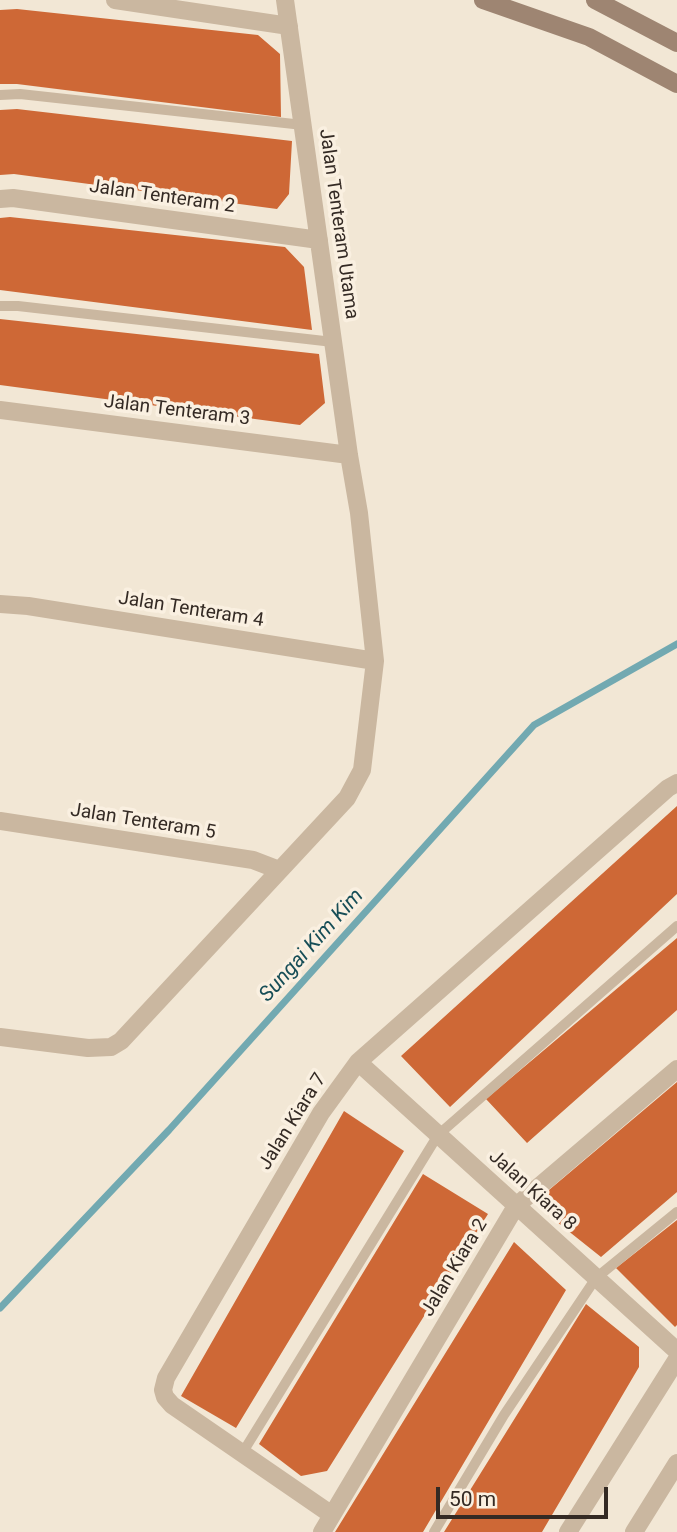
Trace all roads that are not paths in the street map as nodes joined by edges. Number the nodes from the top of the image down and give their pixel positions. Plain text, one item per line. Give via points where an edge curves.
1 (115, 0) edge
2 (285, 0) edge
3 (483, 0) edge
4 (595, 0) edge
5 (289, 26) junction
6 (677, 43) edge
7 (677, 83) edge
8 (0, 95) edge
9 (303, 124) junction
10 (0, 199) edge
11 (319, 240) junction
12 (0, 306) edge
13 (333, 342) junction
14 (0, 410) edge
15 (349, 455) junction
16 (0, 604) edge
17 (375, 661) junction
18 (677, 783) edge
19 (0, 821) edge
20 (279, 870) junction
21 (677, 926) edge
22 (0, 1037) edge
23 (358, 1062) junction
24 (677, 1069) edge
25 (438, 1135) junction
26 (516, 1206) junction
27 (677, 1212) edge
28 (596, 1278) junction
29 (677, 1351) edge
30 (677, 1359) edge
31 (243, 1452) junction
32 (677, 1463) edge
33 (332, 1515) junction
34 (322, 1532) edge
35 (434, 1532) edge
36 (568, 1532) edge
37 (634, 1532) edge

1 - 5 street
2 - 5 street, Jalan Tenteram Utama
3 - 7 main road via 589,37
4 - 6 main road
5 - 9 street, Jalan Tenteram Utama
8 - 9 lane
9 - 11 street, Jalan Tenteram Utama
10 - 11 street, Jalan Tenteram 2
11 - 13 street, Jalan Tenteram Utama
12 - 13 lane
13 - 15 street, Jalan Tenteram Utama
14 - 15 street, Jalan Tenteram 3
15 - 17 street, Jalan Tenteram Utama
16 - 17 street, Jalan Tenteram 4
17 - 20 street, Jalan Tenteram Utama via 362,770 347,797
18 - 23 street, Jalan Kiara 7
19 - 20 street, Jalan Tenteram 5 via 253,860
20 - 22 street, Jalan Tenteram Utama via 121,1041 102,1049
21 - 25 lane
23 - 25 street, Jalan Kiara 8
23 - 31 street, Jalan Kiara 7 via 321,1113 163,1384 172,1405
24 - 26 street, Jalan Kiara 2
25 - 26 street, Jalan Kiara 8
25 - 31 lane
26 - 28 street, Jalan Kiara 8
26 - 33 street, Jalan Kiara 2
27 - 28 lane
28 - 29 street, Jalan Kiara 8
28 - 35 lane via 504,1415
30 - 36 street
31 - 33 street, Jalan Kiara 7
32 - 37 street
33 - 34 street, Jalan Kiara 2

